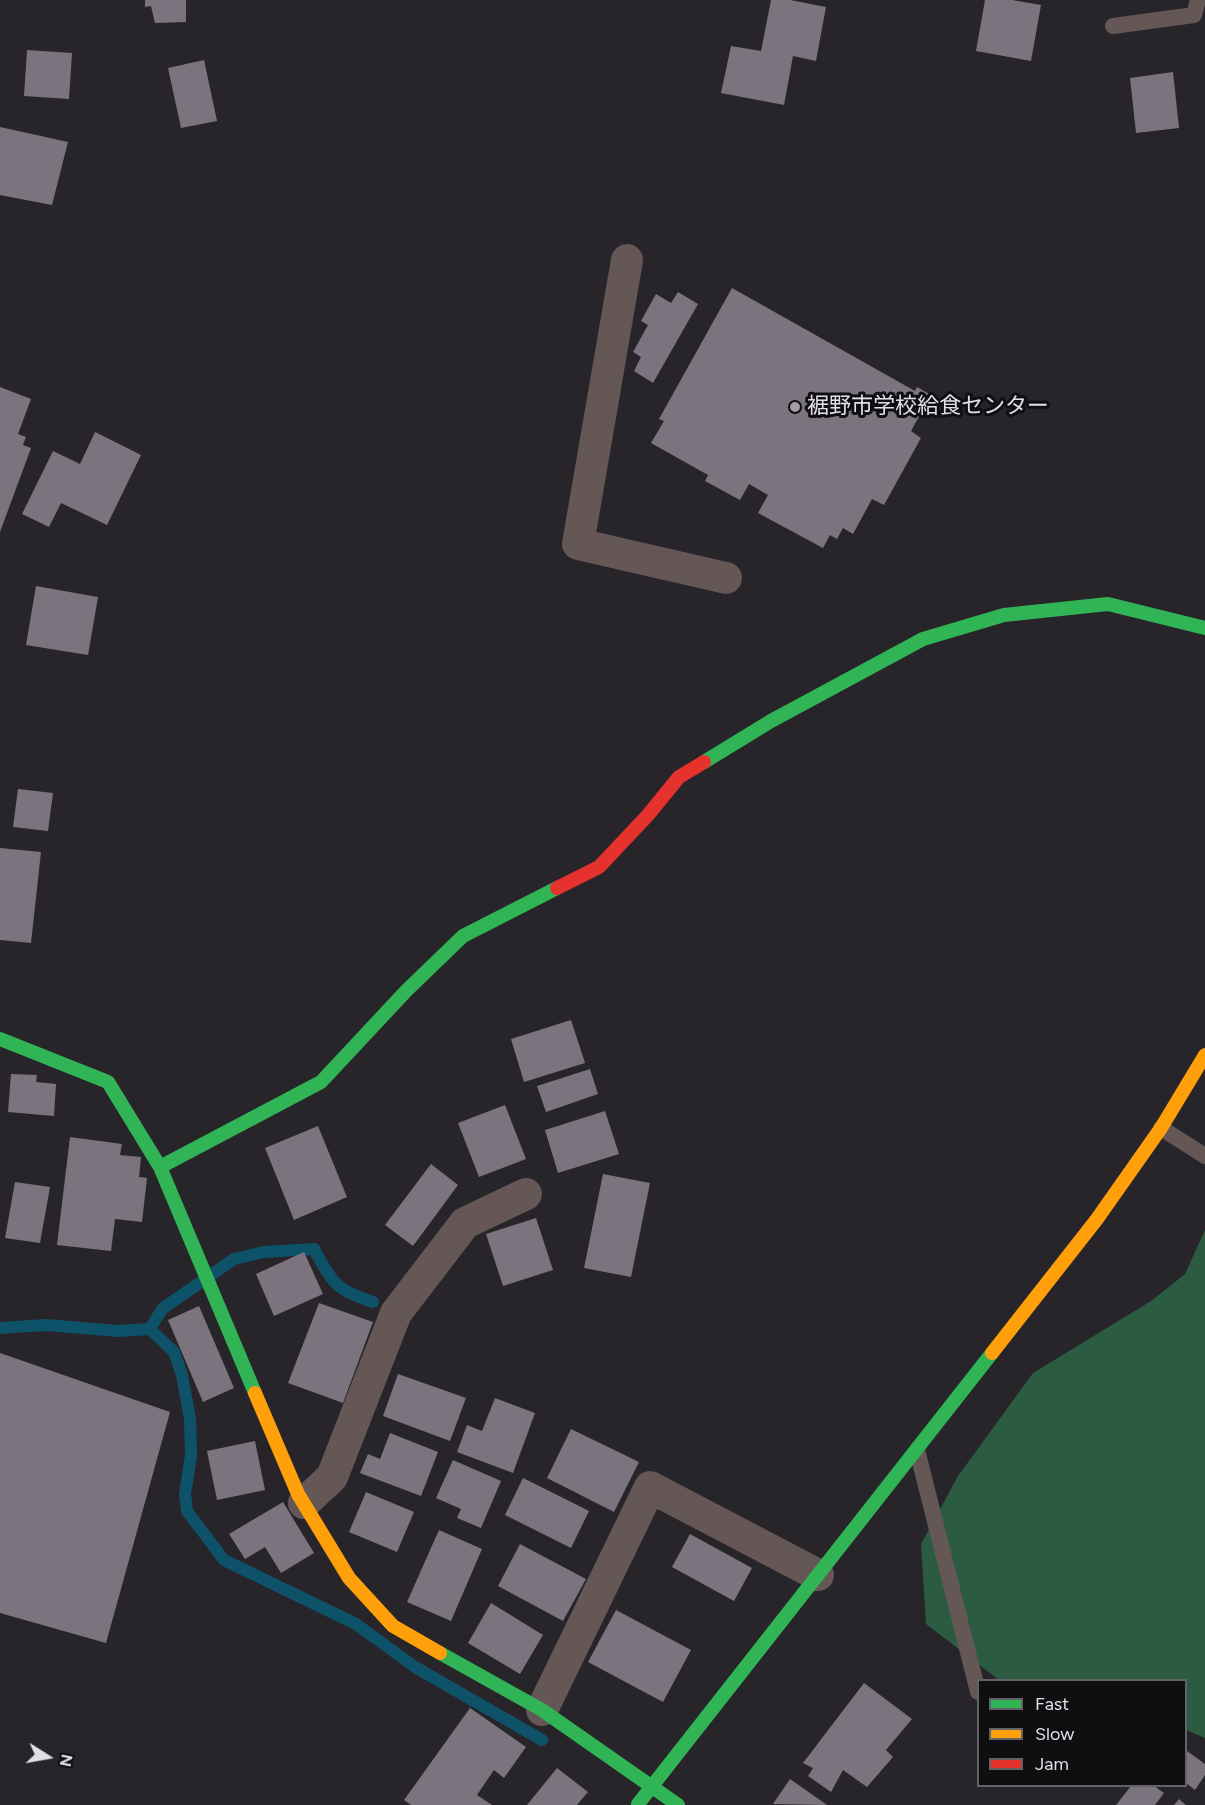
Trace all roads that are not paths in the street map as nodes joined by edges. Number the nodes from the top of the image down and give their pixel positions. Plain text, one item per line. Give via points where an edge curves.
1 (1199, 10) edge
2 (1113, 26) dead end
3 (627, 260) dead end
4 (726, 578) dead end
5 (1205, 628) edge
6 (0, 1039) edge
7 (1205, 1055) edge
8 (1161, 1128) junction
9 (1205, 1156) edge
10 (160, 1167) junction
11 (526, 1194) dead end
12 (917, 1450) junction
13 (304, 1503) junction
14 (818, 1575) junction
15 (977, 1688) edge
16 (542, 1710) junction
17 (652, 1787) junction
18 (638, 1805) edge
19 (678, 1805) edge

1 - 2 lane
3 - 4 street via 578,544
5 - 10 street via 1108,604 1004,615 923,639 771,721 679,777 599,867 463,936 321,1082
6 - 10 street via 108,1082
7 - 8 street
8 - 9 lane
8 - 12 street via 1097,1219
10 - 13 street
11 - 13 street via 465,1223 396,1313 332,1477
12 - 14 street
12 - 15 lane
13 - 16 street via 349,1578 393,1626
14 - 16 street via 650,1487
14 - 17 street
16 - 17 street
17 - 18 street
17 - 19 street

